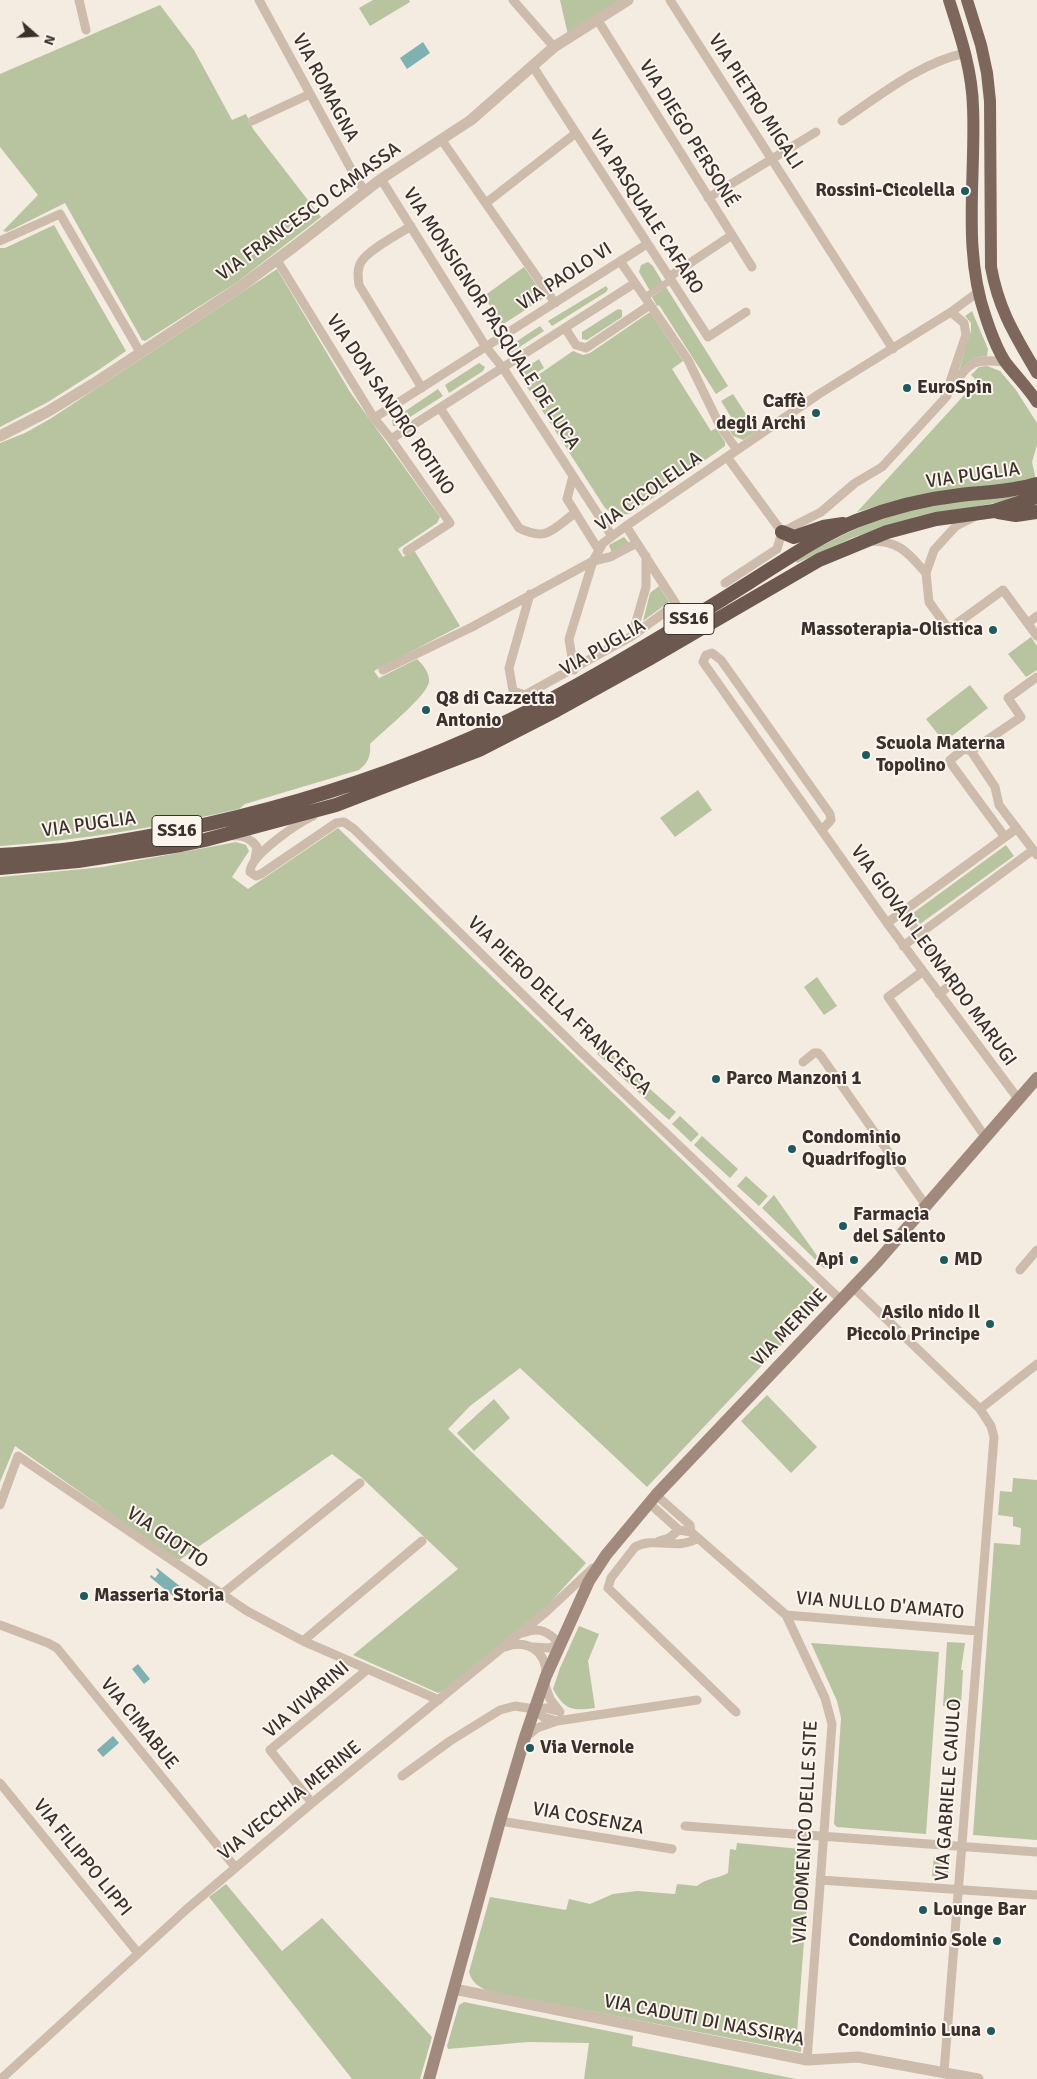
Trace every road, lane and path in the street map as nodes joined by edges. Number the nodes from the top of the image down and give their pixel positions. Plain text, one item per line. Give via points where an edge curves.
1 (80, 0) edge
2 (259, 0) edge
3 (513, 0) edge
4 (628, 0) edge
5 (670, 0) edge
6 (948, 0) edge
7 (967, 0) edge
8 (596, 19) junction
9 (86, 30) dead end
10 (554, 47) junction
11 (966, 53) junction
12 (532, 65) junction
13 (310, 94) junction
14 (252, 121) dead end
15 (842, 121) dead end
16 (816, 132) dead end
17 (576, 133) junction
18 (441, 138) junction
19 (772, 159) junction
20 (381, 179) junction
21 (365, 191) junction
22 (708, 198) junction
23 (486, 203) junction
24 (410, 226) junction
25 (732, 235) junction
26 (0, 240) edge
27 (647, 244) junction
28 (276, 260) junction
29 (620, 261) junction
30 (752, 267) dead end
31 (670, 278) junction
32 (635, 283) junction
33 (978, 292) junction
34 (648, 301) junction
35 (555, 303) junction
36 (746, 312) dead end
37 (951, 312) junction
38 (565, 328) junction
39 (486, 347) junction
40 (893, 349) junction
41 (140, 352) junction
42 (1005, 362) junction
43 (503, 368) junction
44 (1037, 373) edge
45 (422, 388) junction
46 (947, 396) junction
47 (1037, 402) edge
48 (440, 408) junction
49 (374, 418) junction
50 (0, 436) edge
51 (392, 439) junction
52 (737, 450) junction
53 (727, 457) junction
54 (573, 476) junction
55 (1037, 484) edge
56 (1037, 497) edge
57 (988, 512) junction
58 (1037, 512) edge
59 (575, 513) junction
60 (853, 522) junction
61 (626, 526) junction
62 (782, 532) junction
63 (612, 536) junction
64 (866, 541) junction
65 (637, 543) junction
66 (600, 546) junction
67 (407, 551) dead end
68 (646, 556) junction
69 (610, 557) junction
70 (593, 561) junction
71 (926, 573) junction
72 (725, 583) dead end
73 (530, 594) junction
74 (1037, 616) edge
75 (1028, 623) junction
76 (632, 636) junction
77 (1037, 636) edge
78 (384, 670) dead end
79 (574, 670) junction
80 (1037, 677) edge
81 (971, 751) junction
82 (786, 752) junction
83 (773, 761) junction
84 (336, 805) junction
85 (1016, 829) junction
86 (822, 830) junction
87 (1005, 837) junction
88 (205, 840) junction
89 (1035, 852) edge
90 (0, 855) edge
91 (255, 859) junction
92 (0, 868) edge
93 (902, 911) junction
94 (887, 923) junction
95 (920, 934) junction
96 (903, 946) junction
97 (922, 972) junction
98 (939, 994) junction
99 (803, 1062) dead end
100 (1037, 1078) edge
101 (1018, 1100) junction
102 (986, 1138) junction
103 (927, 1206) junction
104 (1037, 1250) edge
105 (1020, 1270) dead end
106 (854, 1288) junction
107 (842, 1300) junction
108 (1037, 1364) edge
109 (980, 1409) junction
110 (360, 1483) dead end
111 (652, 1499) junction
112 (0, 1505) edge
113 (679, 1530) junction
114 (695, 1535) junction
115 (422, 1541) dead end
116 (656, 1542) junction
117 (606, 1555) junction
118 (222, 1594) junction
119 (786, 1615) junction
120 (0, 1624) edge
121 (977, 1630) junction
122 (516, 1636) junction
123 (303, 1641) junction
124 (560, 1644) junction
125 (533, 1647) junction
126 (500, 1649) junction
127 (368, 1669) junction
128 (545, 1679) junction
129 (439, 1700) junction
130 (697, 1700) dead end
131 (534, 1709) junction
132 (559, 1711) junction
133 (736, 1712) dead end
134 (574, 1718) junction
135 (557, 1721) junction
136 (525, 1738) junction
137 (402, 1776) dead end
138 (0, 1783) edge
139 (312, 1803) junction
140 (500, 1821) junction
141 (685, 1826) dead end
142 (823, 1836) junction
143 (961, 1846) junction
144 (672, 1849) dead end
145 (1037, 1852) edge
146 (235, 1867) junction
147 (820, 1880) junction
148 (958, 1890) junction
149 (1037, 1895) edge
150 (138, 1954) junction
151 (454, 1989) junction
152 (807, 2060) junction
153 (944, 2072) junction
154 (1, 2079) edge
155 (430, 2079) edge
156 (978, 2079) edge

1 - 9 street
2 - 13 street, VIA ROMAGNA
3 - 10 street
4 - 8 street, VIA FRANCESCO CAMASSA
5 - 19 street, VIA PIETRO MIGALI
6 - 11 main road
7 - 44 main road via 981,45 990,101 991,267 995,291 1007,322
8 - 10 street, VIA FRANCESCO CAMASSA
8 - 22 street, VIA DIEGO PERSONÉ
10 - 12 street, VIA FRANCESCO CAMASSA
11 - 15 street via 906,78
11 - 33 main road via 974,106 972,210
12 - 17 street, VIA PASQUALE CAFARO
12 - 18 street, VIA FRANCESCO CAMASSA via 471,120
13 - 14 street
13 - 21 street, VIA ROMAGNA
16 - 19 street
17 - 23 street
17 - 27 street, VIA PASQUALE CAFARO
18 - 20 street, VIA FRANCESCO CAMASSA
18 - 23 street
19 - 22 street
19 - 40 street, VIA PIETRO MIGALI
20 - 21 street, VIA FRANCESCO CAMASSA
20 - 24 street, VIA MONSIGNOR PASQUALE DE LUCA
21 - 28 street, VIA FRANCESCO CAMASSA
22 - 25 street, VIA DIEGO PERSONÉ
23 - 35 street
24 - 39 street, VIA MONSIGNOR PASQUALE DE LUCA
24 - 45 street via 367,255 358,274 359,286
25 - 30 street, VIA DIEGO PERSONÉ
25 - 31 street
26 - 41 street via 60,214
27 - 29 street, VIA PAOLO VI
27 - 31 street, VIA PASQUALE CAFARO
28 - 41 street, VIA FRANCESCO CAMASSA
28 - 49 street, VIA DON SANDRO ROTINO
29 - 32 street
29 - 35 street, VIA PAOLO VI
31 - 34 street
31 - 36 street, VIA PASQUALE CAFARO via 708,337
32 - 34 street
32 - 38 street
33 - 37 street, VIA CICOLELLA
33 - 42 main road
34 - 38 street via 586,348 576,345
34 - 52 street via 688,360 720,426
35 - 39 street, VIA PAOLO VI
37 - 40 street, VIA CICOLELLA
37 - 46 street via 964,323 966,335
38 - 43 street
39 - 43 street, VIA MONSIGNOR PASQUALE DE LUCA
39 - 45 street, VIA PAOLO VI
40 - 52 street, VIA CICOLELLA
41 - 50 street, VIA FRANCESCO CAMASSA via 47,412
42 - 46 street via 984,359 967,366
42 - 47 main road
43 - 48 street
43 - 54 street, VIA MONSIGNOR PASQUALE DE LUCA
45 - 49 street, VIA PAOLO VI
46 - 62 street via 882,467 855,483 821,512
48 - 51 street
48 - 59 street via 519,528 531,534 545,534
49 - 51 street, VIA DON SANDRO ROTINO
51 - 67 street, VIA DON SANDRO ROTINO via 450,523
52 - 53 street, VIA CICOLELLA
53 - 61 street, VIA CICOLELLA
53 - 62 street
54 - 59 street, VIA MONSIGNOR PASQUALE DE LUCA via 567,499
54 - 63 street, VIA MONSIGNOR PASQUALE DE LUCA
55 - 60 highway, VIA PUGLIA / SS16 via 1014,491 919,503
56 - 57 highway, VIA PUGLIA / SS16
57 - 58 highway, SS16
57 - 64 highway, VIA PUGLIA / SS16 via 936,520
57 - 71 street via 956,526 934,550
59 - 66 street, VIA MONSIGNOR PASQUALE DE LUCA
60 - 62 highway via 823,527 794,537
60 - 90 highway, VIA PUGLIA / SS16 via 551,699 485,731 358,783 292,804 178,831 76,848
61 - 63 street, VIA CICOLELLA
61 - 65 street
62 - 72 street via 777,549
63 - 66 street, VIA CICOLELLA
64 - 71 street via 886,541 906,550
64 - 84 highway, VIA PUGLIA / SS16 via 819,560 649,659 496,741
65 - 68 street
65 - 69 street
66 - 69 street, VIA MONSIGNOR PASQUALE DE LUCA
66 - 70 street, VIA CICOLELLA
68 - 76 street via 646,587
68 - 76 street via 676,604
69 - 70 street
70 - 73 street, VIA CICOLELLA
70 - 79 street via 569,639
71 - 75 street via 929,602 947,627 952,627 1003,590
73 - 78 street, VIA CICOLELLA
73 - 79 street via 509,668 513,692 525,695
74 - 75 street
75 - 77 street
76 - 79 street
80 - 81 street via 1008,698 1021,716
81 - 85 street via 996,787 999,805
81 - 87 street via 964,749 950,760
82 - 83 street
82 - 83 street, VIA GIOVAN LEONARDO MARUGI via 721,660 712,653 706,656 703,662
82 - 86 street, VIA GIOVAN LEONARDO MARUGI via 830,814 831,820
83 - 86 street, VIA GIOVAN LEONARDO MARUGI
84 - 88 highway, VIA PUGLIA / SS16
84 - 91 street via 304,820
85 - 87 street
85 - 89 street
86 - 94 street, VIA GIOVAN LEONARDO MARUGI
87 - 93 street
88 - 91 street, VIA PIERO DELLA FRANCESCA via 240,835 252,840 257,847
88 - 92 highway, VIA PUGLIA / SS16 via 78,861
89 - 95 street
91 - 107 street, VIA PIERO DELLA FRANCESCA via 250,872 256,876 336,823 344,822 354,829 582,1053
93 - 94 street
93 - 95 street
94 - 96 street, VIA GIOVAN LEONARDO MARUGI
95 - 96 street
95 - 98 street via 954,982
96 - 97 street, VIA GIOVAN LEONARDO MARUGI
97 - 98 street, VIA GIOVAN LEONARDO MARUGI
97 - 102 street via 888,998
98 - 101 street, VIA GIOVAN LEONARDO MARUGI
99 - 103 street via 814,1053 821,1056
100 - 101 main road, VIA MERINE
101 - 102 main road, VIA MERINE
102 - 103 main road, VIA MERINE
103 - 106 main road, VIA MERINE
104 - 105 street
106 - 107 main road, VIA MERINE
106 - 109 street, VIA GABRIELE CAIULO
107 - 111 main road, VIA MERINE
108 - 109 street
109 - 121 street, VIA GABRIELE CAIULO via 994,1437
110 - 118 street
111 - 113 street
111 - 114 street, VIA NULLO D'AMATO via 690,1526
111 - 117 main road, VIA MERINE
112 - 118 street, VIA GIOTTO via 18,1456
113 - 114 street
113 - 116 street
114 - 116 street via 685,1544
114 - 119 street, VIA NULLO D'AMATO
115 - 123 street
116 - 133 street via 635,1547 611,1578 608,1588
117 - 122 street, VIA VECCHIA MERINE
117 - 124 main road via 589,1581
118 - 123 street, VIA GIOTTO
119 - 121 street, VIA NULLO D'AMATO
119 - 142 street, VIA DOMENICO DELLE SITE via 825,1698 832,1724
120 - 146 street, VIA CIMABUE via 56,1648
121 - 143 street, VIA GABRIELE CAIULO
122 - 124 street via 544,1630
122 - 126 street, VIA VECCHIA MERINE
123 - 127 street, VIA GIOTTO
124 - 125 street via 549,1648
124 - 128 main road
125 - 126 street via 516,1644
125 - 128 street via 544,1660
126 - 129 street, VIA VECCHIA MERINE
127 - 129 street, VIA GIOTTO
127 - 139 street, VIA VIVARINI via 270,1750
128 - 131 main road
128 - 132 street via 550,1699
129 - 139 street, VIA VECCHIA MERINE
130 - 134 street
131 - 132 street
131 - 135 street via 543,1717
131 - 136 main road
131 - 137 street via 515,1706 500,1710
132 - 134 street
134 - 135 street
135 - 136 street via 537,1728
136 - 140 main road
138 - 150 street, VIA FILIPPO LIPPI
139 - 146 street, VIA VECCHIA MERINE
140 - 144 street, VIA COSENZA
140 - 151 main road
141 - 142 street
142 - 143 street
142 - 147 street, VIA DOMENICO DELLE SITE
143 - 145 street
143 - 148 street, VIA GABRIELE CAIULO
146 - 150 street, VIA VECCHIA MERINE
147 - 148 street
147 - 152 street, VIA DOMENICO DELLE SITE
148 - 149 street
148 - 153 street, VIA GABRIELE CAIULO
150 - 154 street, VIA VECCHIA MERINE
151 - 152 street, VIA CADUTI DI NASSIRYA
151 - 155 main road
152 - 153 street, VIA CADUTI DI NASSIRYA via 858,2057
153 - 156 street, VIA CADUTI DI NASSIRYA

